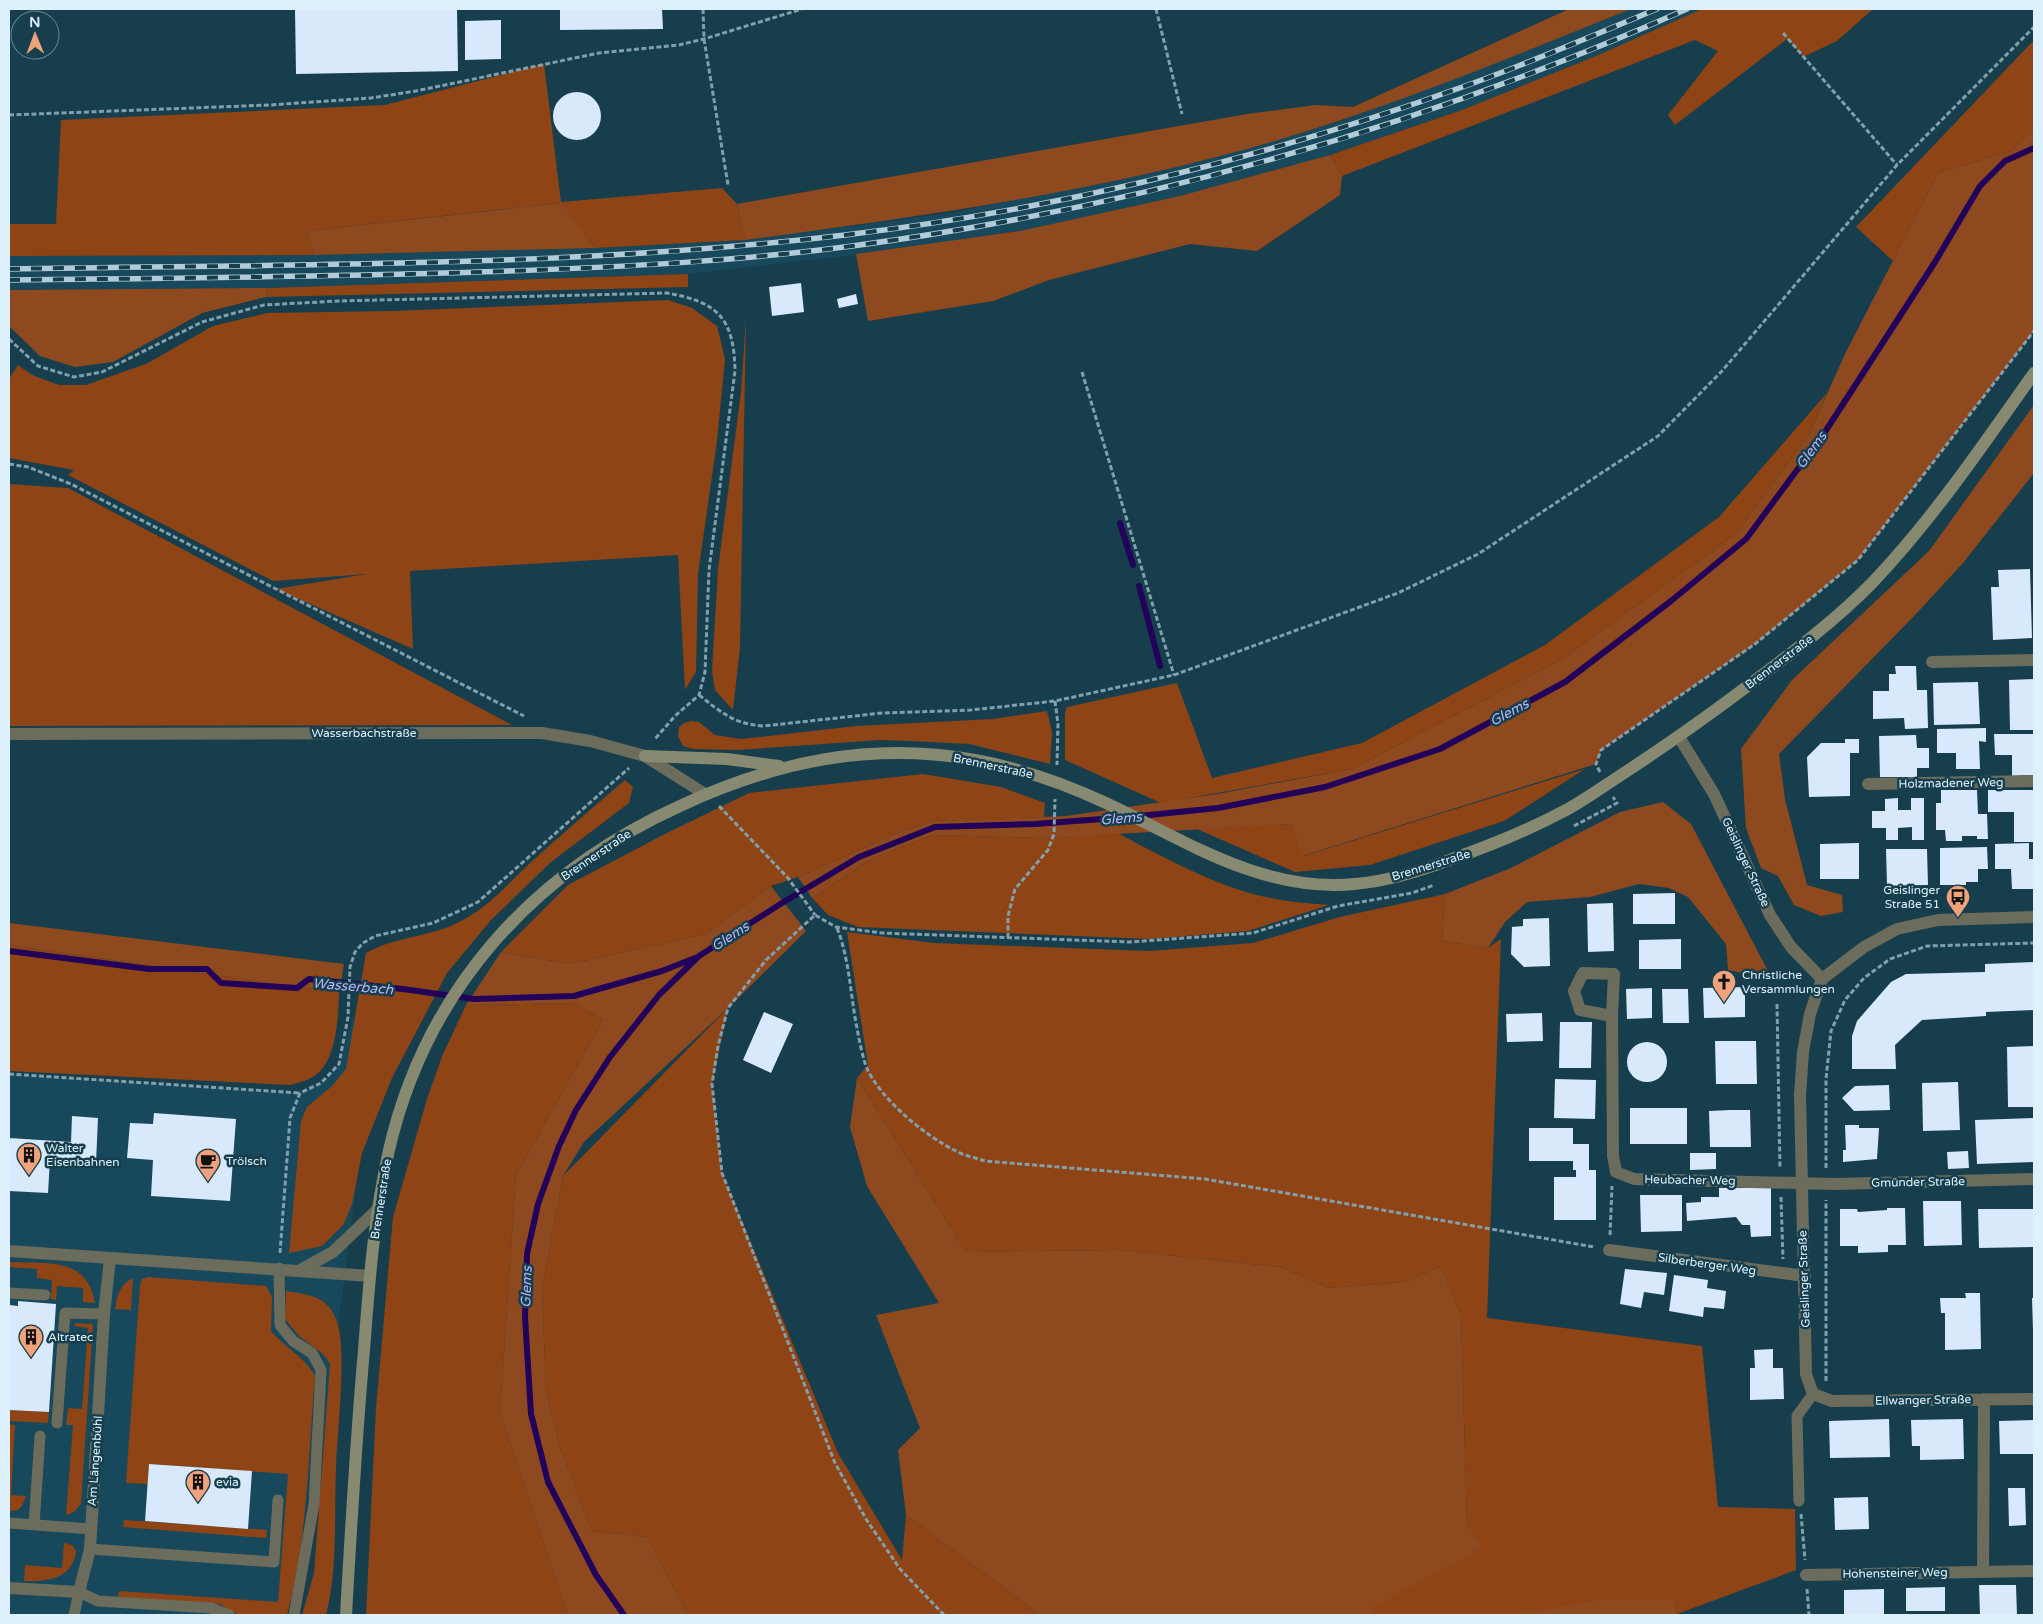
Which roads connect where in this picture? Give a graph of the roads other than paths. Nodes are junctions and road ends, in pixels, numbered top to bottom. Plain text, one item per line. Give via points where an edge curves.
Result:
1 (2034, 373) edge
2 (2034, 660) edge
3 (1932, 662) dead end
4 (9, 734) edge
5 (1679, 737) junction
6 (645, 756) junction
7 (784, 766) junction
8 (2034, 782) edge
9 (1868, 784) dead end
10 (705, 794) junction
11 (2034, 917) edge
12 (1822, 979) junction
13 (1612, 1016) dead end
14 (2034, 1179) edge
15 (1801, 1182) junction
16 (378, 1208) junction
17 (1610, 1250) road end
18 (9, 1251) edge
19 (110, 1259) junction
20 (279, 1268) junction
21 (300, 1270) junction
22 (370, 1276) junction
23 (1805, 1276) junction
24 (9, 1294) edge
25 (45, 1295) dead end
26 (104, 1314) junction
27 (1814, 1394) junction
28 (2034, 1399) edge
29 (1984, 1400) junction
30 (57, 1423) dead end
31 (40, 1436) dead end
32 (278, 1500) dead end
33 (1799, 1501) road end
34 (9, 1523) edge
35 (34, 1525) junction
36 (91, 1529) junction
37 (90, 1549) junction
38 (2034, 1571) edge
39 (1983, 1572) junction
40 (1806, 1575) road end
41 (9, 1588) edge
42 (79, 1592) junction
43 (74, 1615) edge
44 (229, 1615) edge
45 (294, 1615) edge
46 (346, 1615) edge

1 - 5 main road, Brennerstraße via 1913,537 1870,585 1830,623
2 - 3 street
4 - 6 street, Wasserbachstraße via 542,733 590,741
5 - 7 main road, Brennerstraße via 1571,807 1520,832 1425,870 1355,884 1313,885 1264,876 1218,858 1100,800 1037,776 978,761 937,755 873,754
5 - 12 street, Geislinger Straße via 1714,794 1770,915 1791,947
6 - 7 main road via 727,759
6 - 10 street, Wasserbachstraße
7 - 10 main road, Brennerstraße
8 - 9 street, Holzmadener Weg
10 - 16 main road, Brennerstraße via 603,847 522,910 498,936 441,1017 408,1088 389,1150
11 - 12 street via 1938,920 1897,929 1864,947
12 - 15 street, Geislinger Straße via 1810,1014 1803,1052
13 - 15 street, Heubacher Weg via 1613,1156 1616,1172 1634,1179
14 - 15 street, Gmünder Straße
15 - 23 street, Geislinger Straße
16 - 21 street via 333,1252
16 - 22 main road, Brennerstraße
17 - 23 street, Silberberger Weg
18 - 19 street
19 - 20 street
19 - 26 street, Am Längenbühl
20 - 21 street
20 - 45 lane via 280,1325 293,1340 312,1353 321,1370 314,1504
21 - 22 street
22 - 46 main road, Brennerstraße
23 - 27 street, Geislinger Straße via 1806,1374
24 - 25 lane
26 - 30 lane via 64,1312
26 - 36 street, Am Längenbühl
27 - 29 street, Ellwanger Straße via 1832,1401
27 - 33 lane via 1797,1416
28 - 29 street, Ellwanger Straße
29 - 39 street
31 - 35 lane
32 - 37 lane via 274,1562
34 - 35 lane
35 - 36 lane
36 - 37 street, Am Längenbühl
37 - 42 street, Am Längenbühl
38 - 39 street, Hohensteiner Weg
39 - 40 street, Hohensteiner Weg
41 - 42 street
42 - 43 lane
42 - 44 lane via 98,1601 212,1608

